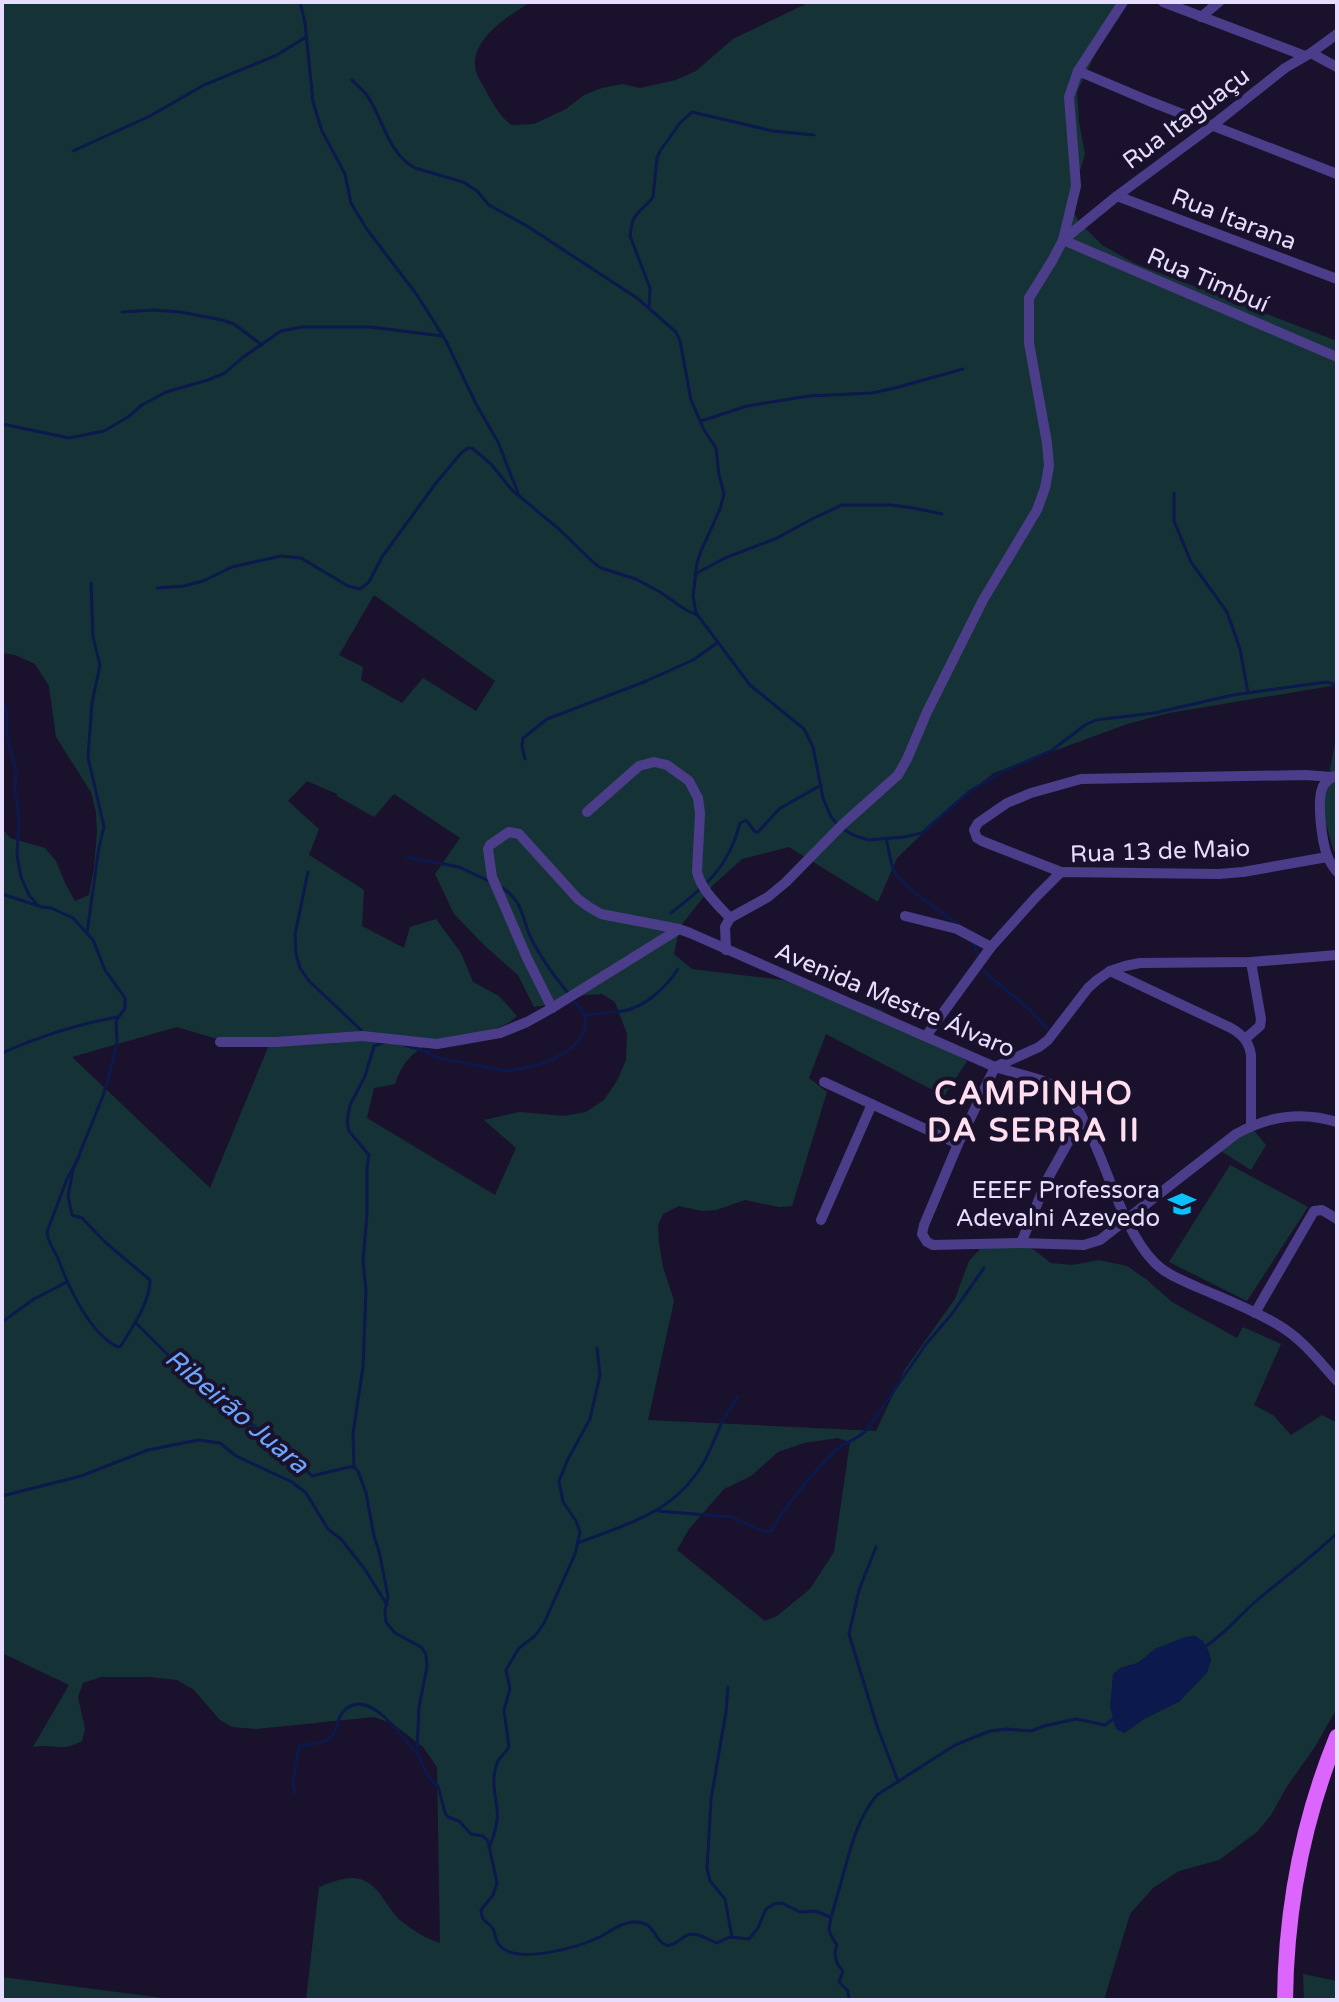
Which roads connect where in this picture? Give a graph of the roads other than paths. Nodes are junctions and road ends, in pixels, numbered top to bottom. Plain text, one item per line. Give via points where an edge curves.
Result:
1 (1123, 2) edge
2 (1163, 2) edge
3 (1219, 2) edge
4 (1201, 17) junction
5 (1337, 34) edge
6 (1308, 54) junction
7 (1337, 67) edge
8 (1078, 71) junction
9 (1213, 125) junction
10 (1337, 174) edge
11 (1117, 196) junction
12 (1063, 240) junction
13 (1337, 279) edge
14 (1337, 357) edge
15 (1334, 776) edge
16 (587, 812) dead end
17 (1327, 857) junction
18 (1061, 872) junction
19 (1337, 872) edge
20 (905, 916) dead end
21 (730, 918) junction
22 (679, 929) junction
23 (991, 947) junction
24 (726, 950) junction
25 (1337, 955) edge
26 (1251, 962) junction
27 (1110, 971) junction
28 (552, 1008) junction
29 (926, 1036) junction
30 (1245, 1039) junction
31 (220, 1042) dead end
32 (995, 1067) junction
33 (824, 1082) dead end
34 (872, 1104) junction
35 (1082, 1117) junction
36 (1337, 1122) edge
37 (1251, 1125) junction
38 (958, 1144) junction
39 (1131, 1216) junction
40 (1337, 1219) edge
41 (821, 1220) dead end
42 (1021, 1243) junction
43 (1255, 1313) junction
44 (1337, 1381) edge
45 (1337, 1737) edge
46 (1337, 1772) edge
47 (1314, 1804) junction
48 (1285, 2000) edge

1 - 8 street
2 - 4 street
3 - 4 street
4 - 6 street
5 - 6 street, Rua Itaguaçu
6 - 7 street
6 - 9 street, Rua Itaguaçu
8 - 9 street
8 - 12 street via 1069,97 1076,186
9 - 10 street
9 - 11 street, Rua Itaguaçu
11 - 12 street, Rua Itaguaçu
11 - 13 street, Rua Itarana
12 - 14 street, Rua Timbuí
12 - 21 street via 1029,298 1029,343 1049,466 1037,510 983,600 902,769 777,890
15 - 17 street via 1325,782 1320,799
15 - 18 street via 1081,779 1007,803 974,830 982,841
16 - 21 street via 639,766 667,765 689,781 700,813 697,872 709,896
17 - 18 street, Rua 13 de Maio via 1219,874
17 - 19 street
18 - 23 street, Rua 13 de Maio
20 - 23 street via 957,929
21 - 24 street via 724,931
22 - 24 street, Avenida Mestre Álvaro
22 - 28 street
22 - 28 street, Avenida Mestre Álvaro via 601,914 578,899 519,834 503,834 488,849 492,877
23 - 29 street, Rua 13 de Maio
24 - 29 street, Avenida Mestre Álvaro
25 - 26 street
26 - 27 street via 1140,963
26 - 30 street via 1261,1019
27 - 30 street
27 - 32 street via 1088,988 1048,1040
28 - 31 street via 515,1028 447,1044 362,1036
29 - 32 street, Avenida Mestre Álvaro
30 - 37 street via 1251,1055
32 - 35 street, Avenida Mestre Álvaro via 1064,1092
32 - 38 street
33 - 34 street
34 - 38 street
34 - 41 street
35 - 39 street, Avenida Mestre Álvaro
35 - 42 street via 1051,1170
36 - 37 street via 1302,1116
37 - 39 street
38 - 42 street via 924,1225 927,1242
39 - 42 street via 1100,1240 1084,1245
39 - 43 street, Avenida Mestre Álvaro via 1147,1254 1162,1269
40 - 43 street via 1314,1211
43 - 44 street, Avenida Mestre Álvaro via 1293,1335
45 - 47 main road
46 - 47 main road
47 - 48 main road via 1294,1896

